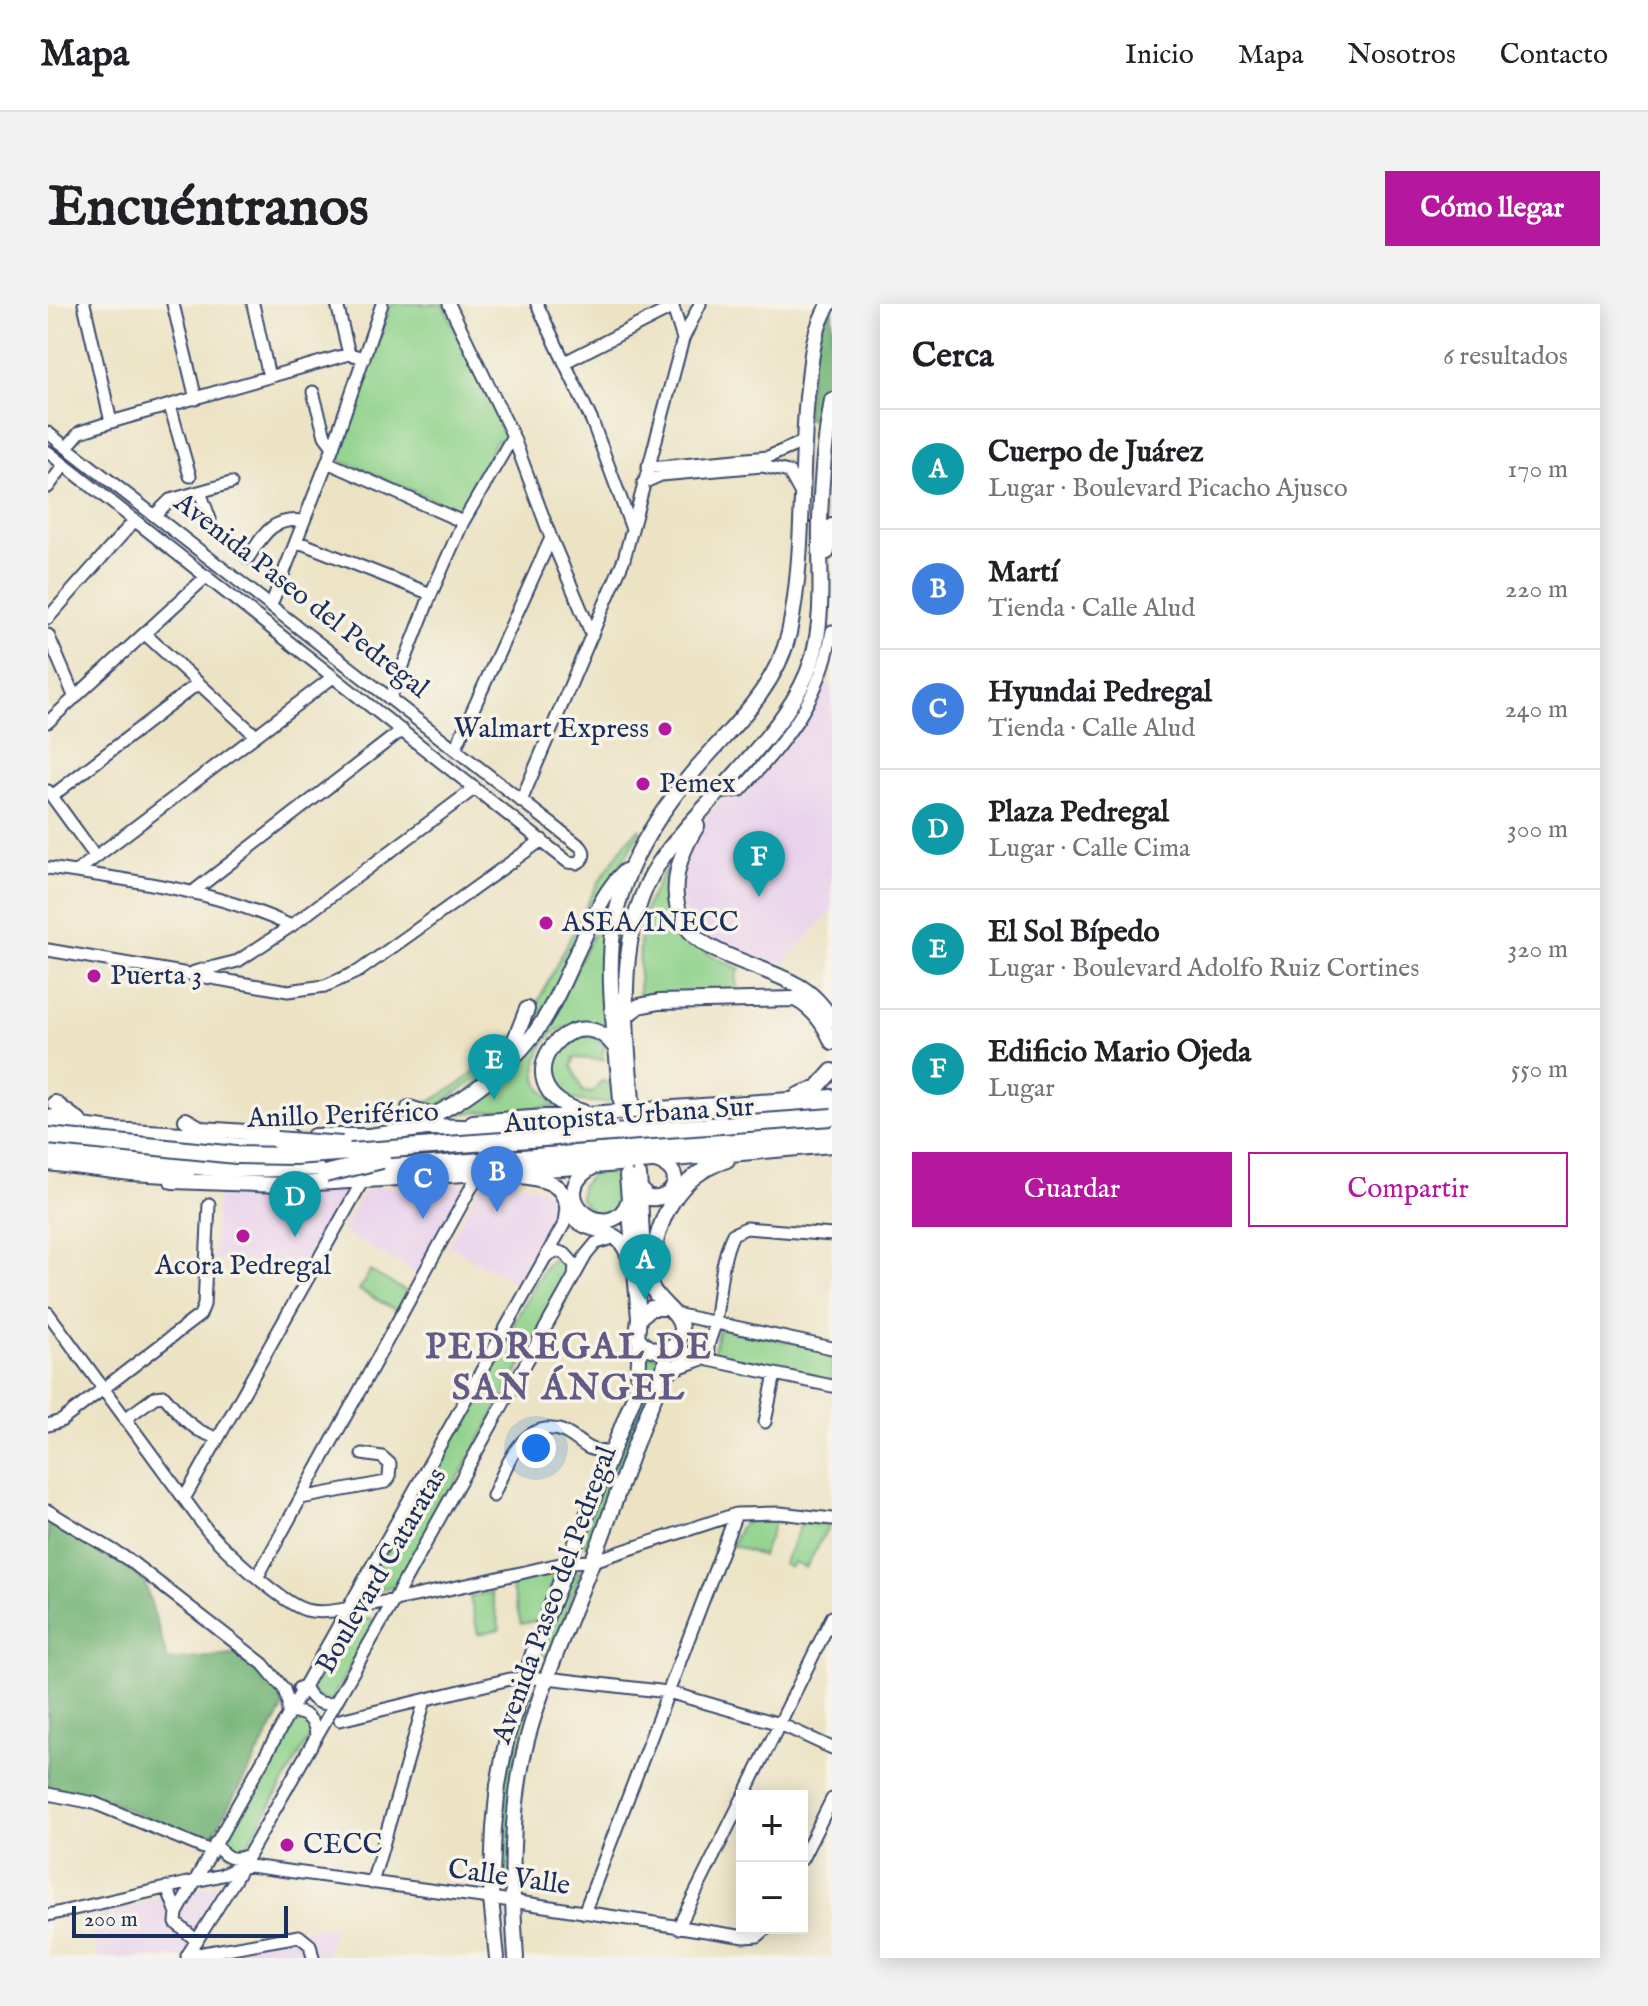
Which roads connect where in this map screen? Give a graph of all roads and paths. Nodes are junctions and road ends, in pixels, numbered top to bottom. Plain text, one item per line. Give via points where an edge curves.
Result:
1 (84, 304) edge
2 (173, 304) edge
3 (253, 304) edge
4 (337, 304) edge
5 (382, 304) edge
6 (449, 304) edge
7 (537, 304) edge
8 (700, 304) edge
9 (829, 304) edge
10 (672, 306) edge
11 (683, 339) junction
12 (349, 354) junction
13 (364, 358) junction
14 (565, 362) junction
15 (269, 377) junction
16 (313, 392) dead end
17 (196, 399) junction
18 (832, 400) edge
19 (170, 406) junction
20 (830, 421) edge
21 (111, 422) junction
22 (805, 422) junction
23 (48, 433) edge
24 (513, 436) junction
25 (803, 442) junction
26 (67, 447) junction
27 (333, 447) junction
28 (830, 450) edge
29 (48, 452) edge
30 (327, 462) junction
31 (64, 465) junction
32 (648, 466) junction
33 (190, 476) dead end
34 (231, 483) dead end
35 (116, 485) junction
36 (617, 486) junction
37 (48, 487) edge
38 (642, 488) junction
39 (200, 492) junction
40 (800, 492) junction
41 (131, 497) junction
42 (106, 498) junction
43 (120, 509) junction
44 (155, 515) junction
45 (210, 519) dead end
46 (135, 520) junction
47 (304, 521) junction
48 (463, 522) junction
49 (832, 526) edge
50 (632, 530) junction
51 (551, 538) junction
52 (296, 541) junction
53 (248, 558) dead end
54 (207, 576) junction
55 (821, 584) junction
56 (431, 594) junction
57 (271, 605) junction
58 (48, 618) edge
59 (291, 623) junction
60 (832, 631) edge
61 (145, 634) junction
62 (48, 635) edge
63 (592, 635) junction
64 (282, 636) junction
65 (308, 637) junction
66 (298, 649) junction
67 (52, 658) edge
68 (333, 677) junction
69 (197, 684) junction
70 (75, 698) junction
71 (390, 699) junction
72 (48, 722) edge
73 (425, 726) junction
74 (402, 730) junction
75 (255, 735) junction
76 (437, 735) junction
77 (415, 741) junction
78 (426, 749) junction
79 (455, 749) junction
80 (475, 788) junction
81 (50, 793) edge
82 (717, 796) junction
83 (521, 801) junction
84 (654, 826) junction
85 (542, 840) junction
86 (675, 842) junction
87 (96, 857) junction
88 (637, 860) junction
89 (48, 868) edge
90 (76, 872) junction
91 (194, 891) junction
92 (291, 926) junction
93 (48, 950) edge
94 (238, 961) junction
95 (188, 974) junction
96 (228, 981) junction
97 (527, 1009) dead end
98 (627, 1015) junction
99 (832, 1019) edge
100 (832, 1042) edge
101 (618, 1052) junction
102 (505, 1064) junction
103 (832, 1071) edge
104 (786, 1099) junction
105 (55, 1103) dead end
106 (830, 1107) edge
107 (409, 1108) dead end
108 (591, 1113) junction
109 (186, 1120) dead end
110 (79, 1121) junction
111 (431, 1121) junction
112 (48, 1122) edge
113 (266, 1122) dead end
114 (202, 1129) junction
115 (560, 1131) junction
116 (298, 1135) junction
117 (829, 1135) edge
118 (48, 1136) edge
119 (48, 1146) edge
120 (749, 1153) junction
121 (387, 1155) junction
122 (646, 1161) junction
123 (48, 1162) edge
124 (595, 1166) junction
125 (48, 1169) edge
126 (497, 1172) junction
127 (479, 1173) junction
128 (635, 1179) junction
129 (363, 1180) junction
130 (630, 1200) junction
131 (209, 1204) dead end
132 (566, 1206) junction
133 (832, 1235) edge
134 (616, 1237) junction
135 (544, 1261) junction
136 (636, 1275) junction
137 (574, 1277) junction
138 (650, 1282) junction
139 (671, 1311) junction
140 (48, 1313) edge
141 (639, 1318) junction
142 (715, 1323) junction
143 (640, 1341) junction
144 (832, 1348) edge
145 (669, 1349) junction
146 (705, 1359) junction
147 (775, 1374) junction
148 (661, 1381) junction
149 (832, 1386) edge
150 (103, 1389) junction
151 (125, 1419) junction
152 (765, 1422) dead end
153 (48, 1425) edge
154 (218, 1439) junction
155 (611, 1453) junction
156 (362, 1454) dead end
157 (493, 1496) dead end
158 (301, 1498) junction
159 (184, 1499) junction
160 (48, 1511) edge
161 (736, 1514) junction
162 (832, 1519) edge
163 (593, 1561) junction
164 (569, 1562) junction
165 (258, 1576) junction
166 (394, 1600) junction
167 (347, 1608) junction
168 (318, 1612) junction
169 (832, 1617) edge
170 (339, 1622) junction
171 (525, 1677) junction
172 (547, 1678) junction
173 (282, 1685) junction
174 (304, 1686) junction
175 (668, 1692) junction
176 (425, 1700) junction
177 (334, 1703) junction
178 (288, 1714) junction
179 (340, 1720) dead end
180 (780, 1724) junction
181 (316, 1735) junction
182 (832, 1748) edge
183 (747, 1790) edge
184 (48, 1794) edge
185 (832, 1799) edge
186 (736, 1812) edge
187 (213, 1847) junction
188 (808, 1847) edge
189 (244, 1861) junction
190 (195, 1880) junction
191 (372, 1883) junction
192 (167, 1887) junction
193 (491, 1899) junction
194 (512, 1901) junction
195 (584, 1913) junction
196 (48, 1915) edge
197 (176, 1918) junction
198 (678, 1928) junction
199 (760, 1934) edge
200 (197, 1941) junction
201 (187, 1956) edge
202 (313, 1958) edge
203 (497, 1958) edge
204 (516, 1958) edge

1 - 21 street
2 - 17 street
3 - 15 street
4 - 12 street
5 - 13 street
6 - 24 street
7 - 14 street
8 - 11 street
9 - 22 main road via 813,339
10 - 11 street
10 - 14 street
11 - 32 street
12 - 13 street
12 - 15 street
13 - 27 street
14 - 36 street
15 - 17 street
16 - 27 street
17 - 19 street
18 - 20 main road
19 - 21 street
19 - 33 street
20 - 22 main road
20 - 28 main road
21 - 26 street via 80,432
22 - 25 main road
23 - 26 street, Avenida Paseo del Pedregal
24 - 48 street
24 - 51 street
25 - 28 main road
25 - 32 street via 760,459
25 - 40 main road
26 - 35 street, Avenida Paseo del Pedregal
27 - 30 street
28 - 55 main road via 820,521
29 - 31 street, Avenida Paseo del Pedregal
30 - 47 street
30 - 48 street
31 - 37 street
31 - 42 street, Avenida Paseo del Pedregal
32 - 38 street
34 - 39 street
35 - 41 street, Avenida Paseo del Pedregal
35 - 42 street via 115,497
36 - 38 street via 628,494
36 - 50 street
38 - 40 street via 661,475 769,466 789,472
38 - 50 street
39 - 44 street via 170,500
39 - 45 street
40 - 84 main road via 798,574 781,656 759,696
41 - 43 street via 122,500
41 - 44 street, Avenida Paseo del Pedregal
42 - 43 street, Avenida Paseo del Pedregal
43 - 46 street, Avenida Paseo del Pedregal
44 - 57 street, Avenida Paseo del Pedregal
46 - 54 street, Avenida Paseo del Pedregal
46 - 58 street
47 - 52 street
47 - 53 street via 275,523
48 - 56 street
49 - 55 main road
50 - 63 street
51 - 63 street
51 - 79 street
52 - 56 street
52 - 57 street
54 - 61 street
54 - 64 street, Avenida Paseo del Pedregal
55 - 82 main road via 816,644 797,695
56 - 71 street
57 - 59 street, Avenida Paseo del Pedregal
59 - 64 street via 292,635
59 - 65 street, Avenida Paseo del Pedregal
60 - 82 street via 823,671 802,717 741,790
61 - 69 street
61 - 70 street
62 - 67 street
63 - 83 street
64 - 66 street, Avenida Paseo del Pedregal
65 - 66 street via 300,638
65 - 71 street, Avenida Paseo del Pedregal
66 - 68 street, Avenida Paseo del Pedregal
67 - 70 street
68 - 74 street, Avenida Paseo del Pedregal
68 - 75 street
69 - 75 street
69 - 81 street
70 - 72 street
71 - 73 street, Avenida Paseo del Pedregal
73 - 76 street, Avenida Paseo del Pedregal
73 - 77 street
74 - 77 street, Avenida Paseo del Pedregal
74 - 91 street
75 - 87 street
76 - 78 street via 428,739
76 - 79 street, Avenida Paseo del Pedregal
77 - 78 street, Avenida Paseo del Pedregal
78 - 80 street, Avenida Paseo del Pedregal
79 - 83 street, Avenida Paseo del Pedregal
80 - 85 street, Avenida Paseo del Pedregal
80 - 92 street
81 - 87 street
82 - 86 main road
82 - 99 main road via 691,836 675,880 675,898 686,927 712,948 796,984
83 - 85 street, Avenida Paseo del Pedregal via 581,847 583,857 571,864
84 - 86 main road via 661,840
84 - 88 main road
85 - 96 street via 359,971 288,991
86 - 98 main road via 643,891 630,931
87 - 90 street
88 - 101 main road via 614,925 611,977
88 - 102 main road via 597,912 545,1018
89 - 90 street
90 - 91 street
91 - 92 street
92 - 94 street
93 - 95 street
94 - 95 street
94 - 96 street
95 - 96 street
97 - 102 main road
98 - 100 main road via 659,1002 795,999 812,1010
98 - 101 main road via 626,1100
101 - 108 main road via 603,1035 580,1030 560,1038 546,1055 543,1075 550,1093 568,1107
102 - 111 main road
103 - 104 main road via 818,1087
104 - 106 main road
104 - 108 main road
105 - 110 main road
106 - 115 highway, Anillo Periférico
106 - 121 highway, Autopista Urbana Sur, bridge
107 - 111 main road
108 - 111 main road
109 - 114 main road
110 - 112 main road
110 - 114 main road
111 - 115 highway
111 - 116 main road via 369,1136
112 - 115 highway, Anillo Periférico via 196,1145 272,1148
112 - 121 highway, bridge via 277,1140
113 - 116 main road
114 - 116 main road
117 - 119 highway, Anillo Periférico via 420,1166 224,1169
117 - 120 main road
117 - 121 highway, Autopista Urbana Sur
118 - 121 highway, Autopista Urbana Sur, bridge via 236,1155
119 - 121 highway, Autopista Urbana Sur, bridge via 219,1163 309,1163
120 - 122 main road
120 - 138 main road via 704,1169 674,1198 658,1226
121 - 123 highway, bridge via 325,1174 281,1176 131,1172
122 - 124 main road
122 - 128 main road via 674,1172 669,1193 661,1199 646,1197
124 - 126 main road
124 - 130 main road via 576,1186 580,1211 592,1219 611,1218
125 - 129 main road via 213,1183
126 - 127 main road
126 - 132 main road via 546,1181 561,1192
127 - 129 main road
127 - 158 street
128 - 130 main road
128 - 138 main road
129 - 154 street
130 - 136 main road
131 - 150 street via 202,1311
132 - 134 main road via 580,1223
132 - 135 street, Boulevard Cataratas via 564,1224
133 - 142 street via 746,1228 736,1232
134 - 136 main road
134 - 137 street, Boulevard Cataratas via 596,1243
135 - 137 street via 556,1251 565,1254 575,1265
135 - 167 street, Boulevard Cataratas
136 - 141 main road
137 - 166 street, Boulevard Cataratas
138 - 139 main road
139 - 141 main road via 651,1308
139 - 142 street
139 - 145 main road via 681,1332
140 - 150 street
141 - 143 main road
142 - 144 street
142 - 146 street
143 - 145 main road via 654,1351
143 - 155 main road, Avenida Paseo del Pedregal via 636,1387
145 - 146 street
145 - 148 main road, Avenida Paseo del Pedregal
146 - 147 street
146 - 148 main road via 673,1368
147 - 149 street
147 - 152 street
148 - 163 main road, Avenida Paseo del Pedregal
150 - 151 street
150 - 153 street
151 - 154 street via 159,1395 198,1430
151 - 159 street
154 - 159 street
155 - 157 street via 591,1449 560,1430 537,1430 524,1438
155 - 164 main road, Avenida Paseo del Pedregal
156 - 158 street via 390,1464 386,1482
158 - 165 street
159 - 165 street via 215,1539
160 - 173 street via 138,1566 263,1664
161 - 162 street
161 - 163 street
161 - 175 street
163 - 164 street
163 - 172 main road, Avenida Paseo del Pedregal
164 - 166 street
164 - 171 main road, Avenida Paseo del Pedregal
165 - 168 street via 289,1602
166 - 167 street
166 - 177 street, Boulevard Cataratas
167 - 168 street
167 - 170 street, Boulevard Cataratas
168 - 170 street
169 - 180 street
170 - 174 street, Boulevard Cataratas
171 - 172 street
171 - 176 street
171 - 193 main road, Avenida Paseo del Pedregal via 498,1785
172 - 175 street
172 - 194 main road, Avenida Paseo del Pedregal via 519,1787
173 - 174 street via 291,1690
173 - 178 street
174 - 177 street via 315,1701
174 - 178 street, Boulevard Cataratas
175 - 180 street
175 - 195 street
176 - 179 street
176 - 191 street
177 - 181 street, Boulevard Cataratas
178 - 181 street via 305,1715
178 - 187 street, Boulevard Cataratas
180 - 182 street
180 - 183 street
181 - 189 street, Boulevard Cataratas
184 - 187 street via 94,1803
185 - 188 street
186 - 198 street
187 - 189 street
187 - 190 street, Boulevard Cataratas
189 - 190 street via 234,1871
189 - 191 street, Calle Valle
189 - 200 street, Boulevard Cataratas
190 - 192 street
190 - 197 street, Boulevard Cataratas
191 - 193 street, Calle Valle
192 - 196 street
192 - 197 street
193 - 194 street, Calle Valle
193 - 203 main road, Avenida Paseo del Pedregal
194 - 195 street, Calle Valle
194 - 204 main road, Avenida Paseo del Pedregal
195 - 198 street, Calle Valle
197 - 200 street
198 - 199 street, Calle Valle via 749,1938
200 - 201 street, Boulevard Cataratas
201 - 202 street via 299,1936 310,1945

